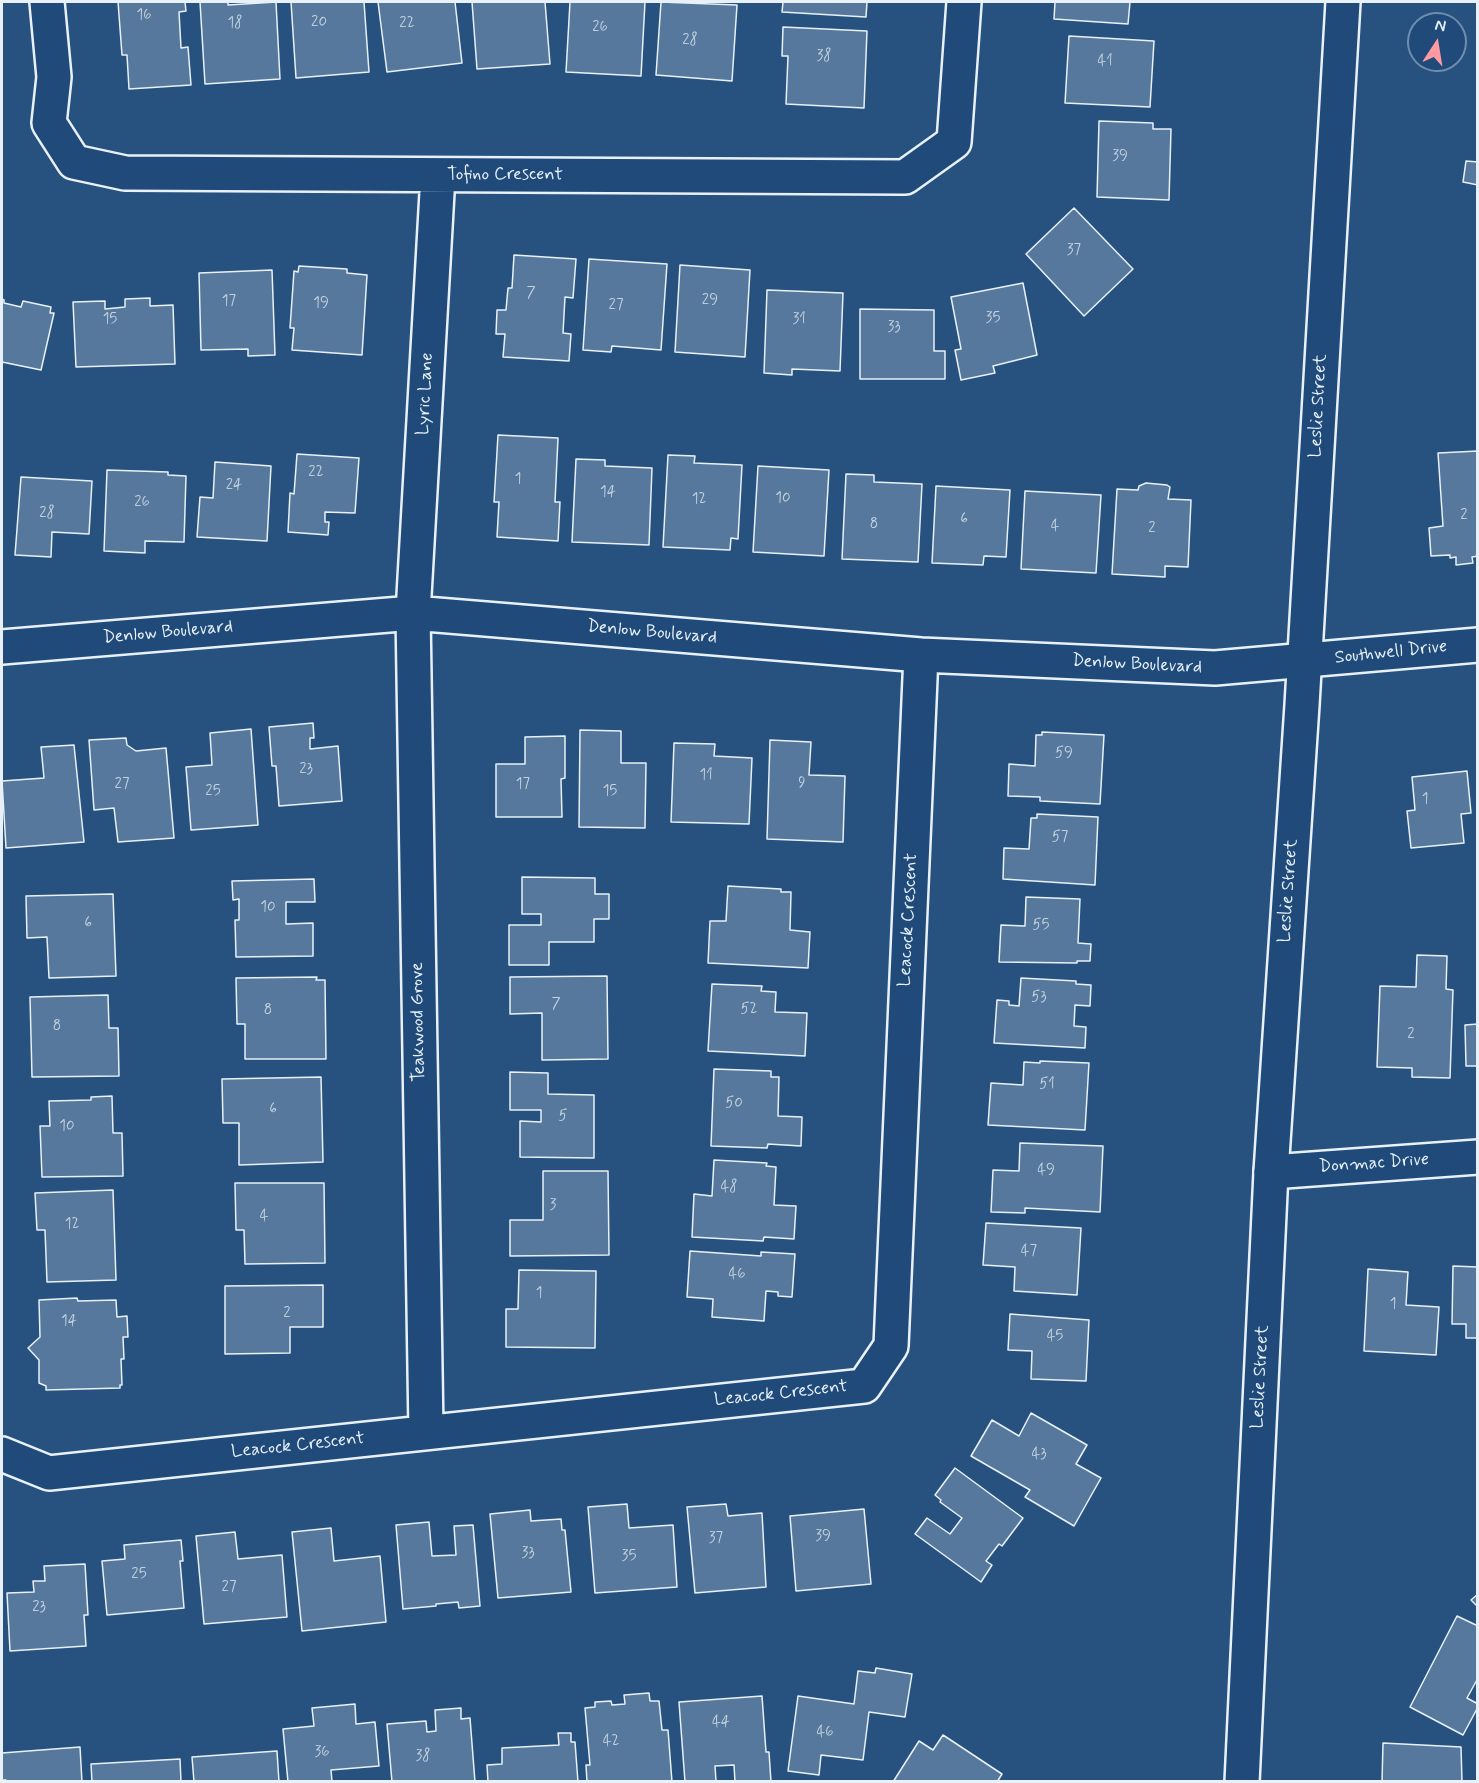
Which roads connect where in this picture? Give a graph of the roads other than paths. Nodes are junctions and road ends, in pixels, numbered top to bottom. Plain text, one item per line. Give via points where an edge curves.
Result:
1 (47, 2) edge
2 (964, 2) edge
3 (1343, 2) edge
4 (438, 175) junction
5 (413, 613) junction
6 (1478, 645) edge
7 (2, 647) edge
8 (921, 655) junction
9 (1304, 661) junction
10 (1478, 1157) edge
11 (1271, 1172) junction
12 (426, 1432) junction
13 (2, 1454) edge
14 (1242, 1782) edge

1 - 4 street, Tofino Crescent via 54,77 49,123 74,162 125,173
2 - 4 street, Tofino Crescent via 954,142 905,177
3 - 9 street, Leslie Street
4 - 5 street, Lyric Lane
5 - 7 street, Denlow Boulevard
5 - 8 street, Denlow Boulevard
5 - 12 street, Teakwood Grove
6 - 9 street, Southwell Drive
8 - 9 street, Denlow Boulevard via 1215,668
8 - 12 street, Leacock Crescent via 891,1346 864,1386
9 - 11 street, Leslie Street
10 - 11 street, Donmac Drive
11 - 14 street, Leslie Street
12 - 13 street, Leacock Crescent via 49,1473

